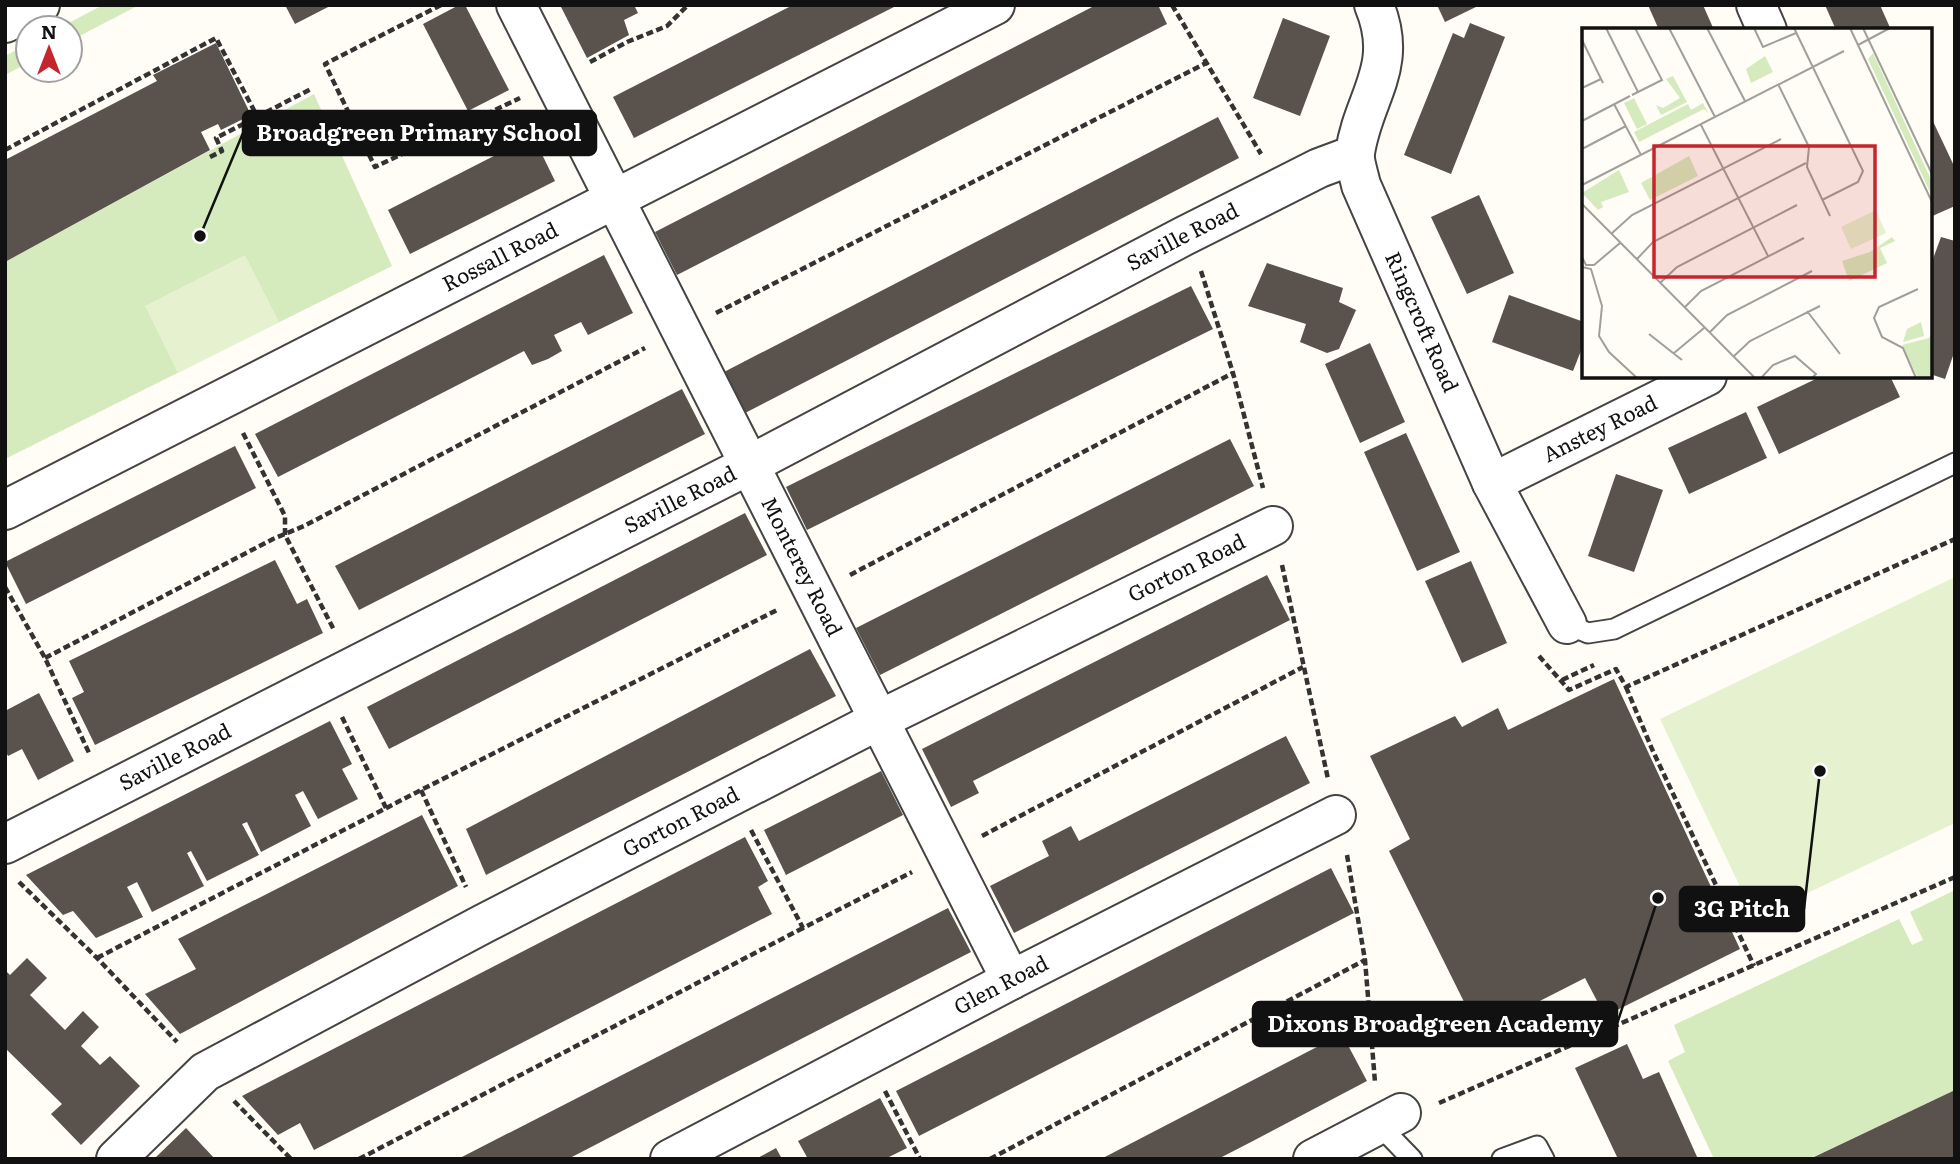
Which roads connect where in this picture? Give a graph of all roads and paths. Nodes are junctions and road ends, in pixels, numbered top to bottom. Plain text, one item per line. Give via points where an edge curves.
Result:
1 (40, 5) edge
2 (441, 5) edge
3 (516, 5) edge
4 (995, 5) edge
5 (1172, 5) edge
6 (1374, 5) edge
7 (1756, 5) edge
8 (686, 6) edge
9 (5, 23) edge
10 (1766, 28) edge
11 (1208, 62) junction
12 (555, 80) junction
13 (311, 89) dead end
14 (257, 116) junction
15 (5, 149) edge
16 (1354, 155) junction
17 (210, 157) dead end
18 (1280, 189) junction
19 (615, 198) junction
20 (1184, 236) junction
21 (682, 330) junction
22 (1233, 373) junction
23 (1703, 378) edge
24 (224, 398) junction
25 (1955, 463) edge
26 (751, 464) junction
27 (1492, 483) junction
28 (5, 510) edge
29 (1273, 526) junction
30 (285, 535) junction
31 (1955, 539) edge
32 (5, 587) edge
33 (816, 593) junction
34 (1567, 624) joint
35 (1531, 648) dead end
36 (45, 657) junction
37 (1303, 667) junction
38 (339, 673) junction
39 (1626, 687) junction
40 (879, 720) junction
41 (421, 790) junction
42 (109, 792) junction
43 (732, 796) junction
44 (386, 808) junction
45 (1336, 815) junction
46 (947, 854) junction
47 (10, 861) edge
48 (1955, 877) edge
49 (483, 924) junction
50 (803, 928) junction
51 (97, 958) junction
52 (1365, 960) junction
53 (1754, 966) junction
54 (1011, 980) junction
55 (867, 1056) junction
56 (205, 1072) junction
57 (1390, 1119) junction
58 (116, 1159) edge
59 (291, 1159) edge
60 (359, 1159) edge
61 (670, 1159) edge
62 (920, 1159) edge
63 (990, 1159) edge
64 (1313, 1159) edge
65 (1412, 1159) edge
66 (1502, 1159) edge
67 (1544, 1159) edge

1 - 9 street
2 - 12 path via 325,64 376,167
3 - 12 street, Monterey Road
4 - 19 street, Rossall Road
5 - 11 path
6 - 16 street via 1383,36 1382,68
7 - 10 street
8 - 12 path via 667,26
11 - 18 path
11 - 21 path
12 - 19 street, Monterey Road
13 - 14 path
14 - 15 path via 216,37
14 - 17 path via 216,138 222,151
16 - 18 street, Saville Road
16 - 27 street, Ringcroft Road via 1361,185
18 - 20 street, Saville Road
19 - 21 street, Monterey Road
19 - 24 street, Rossall Road
20 - 22 path via 1205,280
20 - 26 street, Saville Road
21 - 26 street, Monterey Road
21 - 30 path
22 - 29 path
22 - 33 path
23 - 27 street, Anstey Road
24 - 28 street, Rossall Road
24 - 30 path via 285,516
25 - 34 lane via 1614,628 1588,633
26 - 33 street, Monterey Road
26 - 38 street, Saville Road
27 - 34 street, Ringcroft Road
29 - 37 path
29 - 40 street, Gorton Road
30 - 36 path
30 - 38 path
31 - 39 path
32 - 36 path
33 - 40 street, Monterey Road
33 - 41 path
35 - 39 path via 1569,690 1616,669
36 - 42 path
37 - 45 path
37 - 46 path
38 - 42 street, Saville Road
38 - 44 path
39 - 53 path
40 - 43 street, Gorton Road
40 - 46 street, Monterey Road
41 - 44 path
41 - 49 path
42 - 47 street, Saville Road
43 - 49 street, Gorton Road
43 - 50 path
44 - 51 path
45 - 52 path via 1350,864
45 - 54 street, Glen Road
46 - 50 path
46 - 54 street, Monterey Road
47 - 51 path
48 - 53 path
49 - 56 street, Gorton Road
50 - 60 path
51 - 56 path
52 - 57 path
52 - 63 path
53 - 57 path via 1432,1106
54 - 55 street, Glen Road
55 - 61 street, Glen Road
55 - 62 path
56 - 58 street, Gorton Road
56 - 59 path
57 - 64 street
57 - 65 lane
66 - 67 lane via 1537,1146

